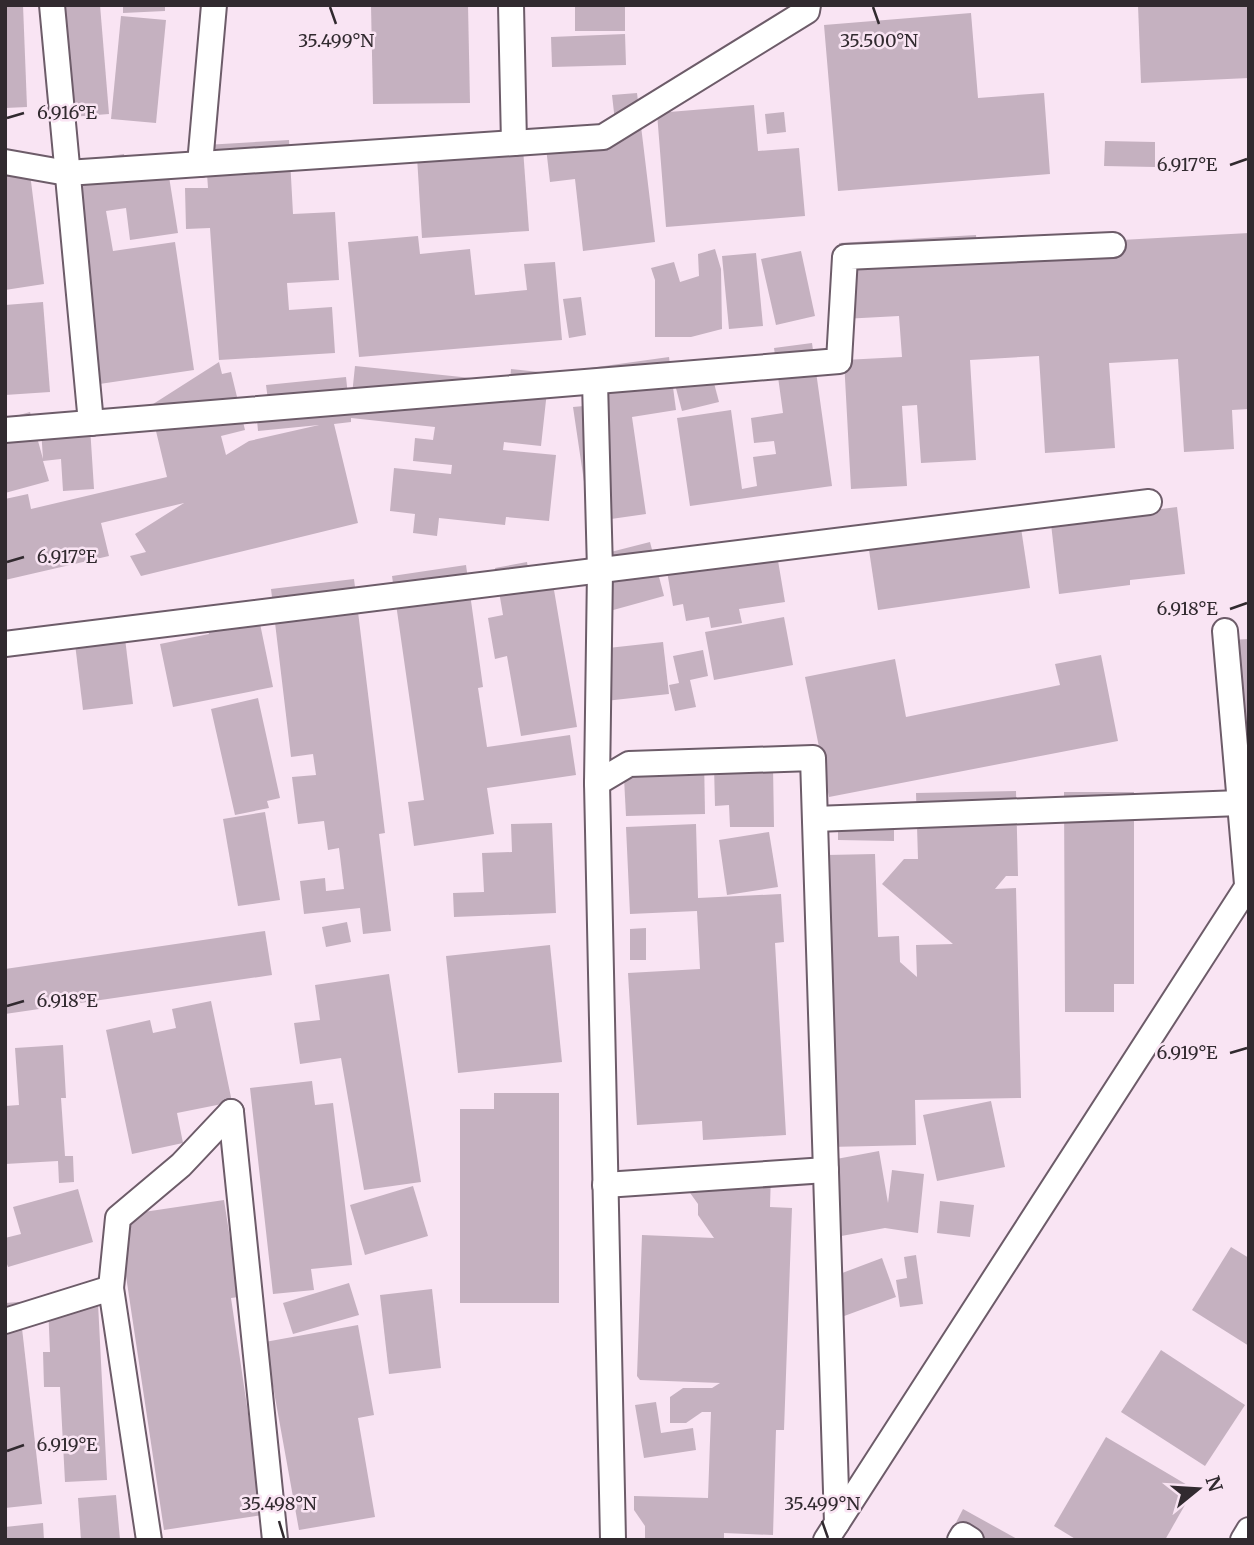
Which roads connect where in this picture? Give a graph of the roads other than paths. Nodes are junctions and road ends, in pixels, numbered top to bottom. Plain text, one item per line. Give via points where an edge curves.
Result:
1 (52, 5) edge
2 (214, 5) edge
3 (511, 5) edge
4 (808, 5) edge
5 (514, 143) junction
6 (5, 162) edge
7 (200, 164) junction
8 (67, 173) junction
9 (1113, 245) dead end
10 (595, 382) junction
11 (91, 423) junction
12 (5, 430) edge
13 (1149, 502) dead end
14 (600, 570) junction
15 (1225, 631) dead end
16 (5, 644) edge
17 (597, 783) junction
18 (1240, 803) junction
19 (815, 819) junction
20 (1248, 884) edge
21 (826, 1170) junction
22 (605, 1185) junction
23 (111, 1288) junction
24 (5, 1321) edge
25 (831, 1531) edge
26 (1249, 1531) edge
27 (149, 1540) edge
28 (275, 1540) edge
29 (613, 1540) edge
30 (960, 1540) edge
31 (971, 1540) edge
32 (1243, 1540) edge

1 - 8 street
2 - 7 street
3 - 5 street
4 - 5 street via 807,11 603,137
5 - 7 street
6 - 8 street
7 - 8 street
8 - 11 street
9 - 10 street via 845,257 839,361
10 - 11 street
10 - 14 street
11 - 12 street
13 - 14 street
14 - 16 street
14 - 17 street
15 - 18 street
17 - 19 street via 629,764 813,758
17 - 22 street
18 - 19 street
18 - 20 street
19 - 21 street
20 - 25 street
21 - 22 street
21 - 25 street
22 - 29 street
23 - 24 street
23 - 27 street
23 - 28 street via 118,1217 181,1165 231,1112
26 - 32 street
30 - 31 street via 964,1535

